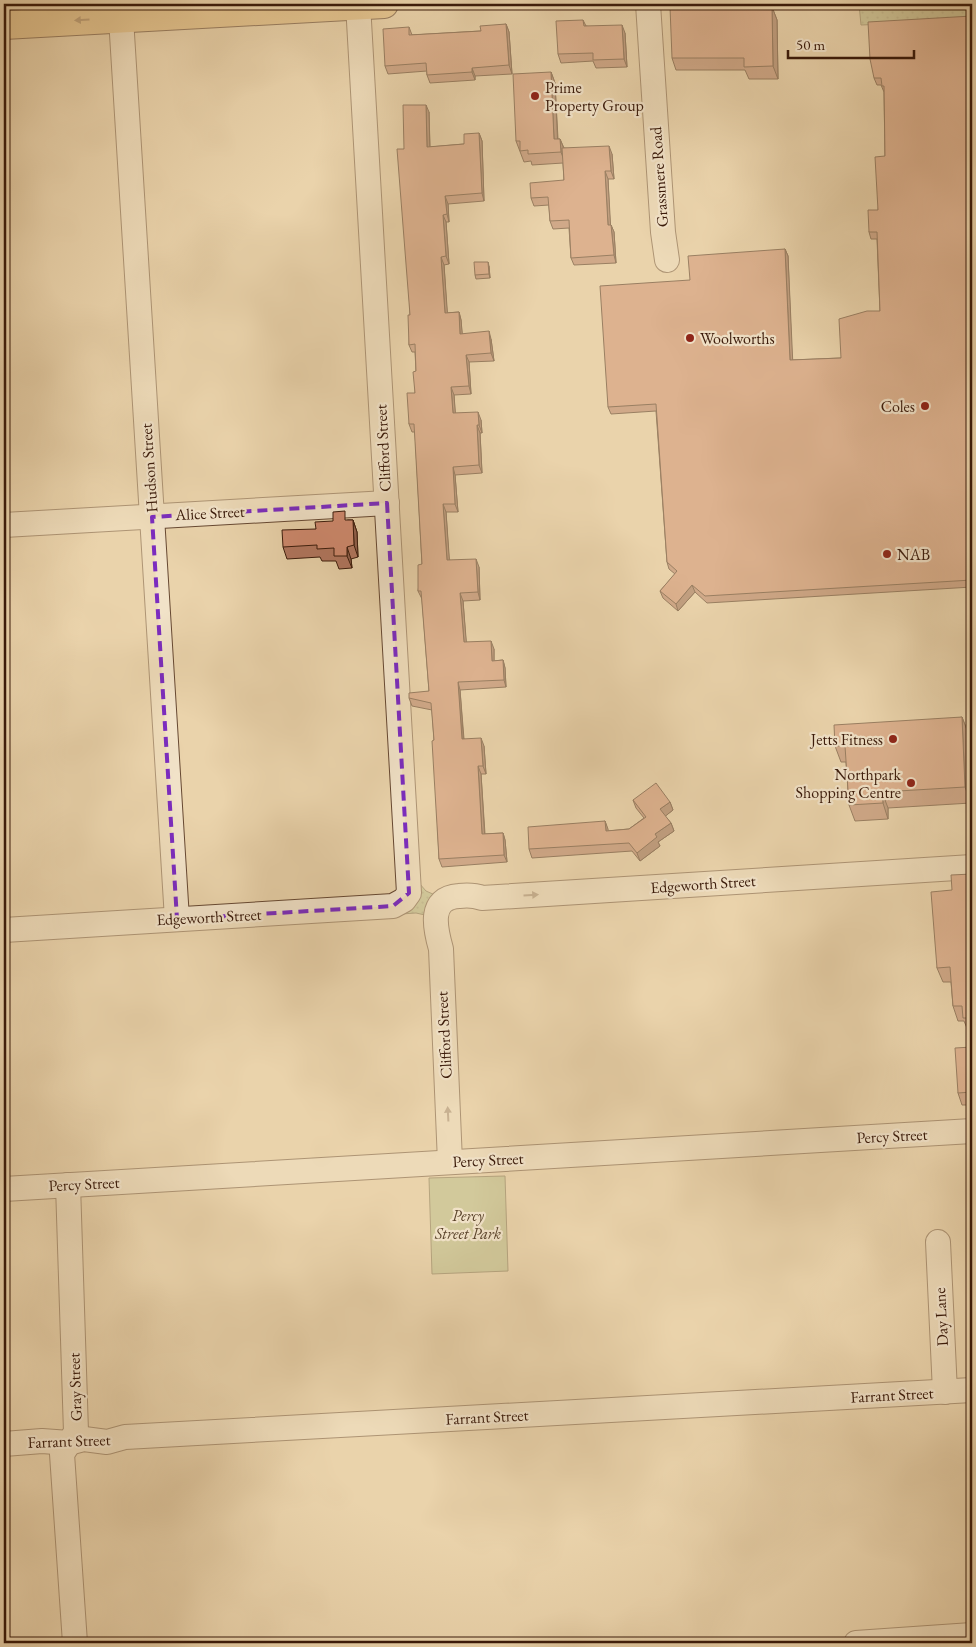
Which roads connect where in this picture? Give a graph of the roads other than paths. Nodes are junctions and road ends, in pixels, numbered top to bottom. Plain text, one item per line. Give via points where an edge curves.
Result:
1 (366, 4) edge
2 (648, 4) edge
3 (121, 18) junction
4 (4, 25) edge
5 (667, 260) dead end
6 (386, 503) junction
7 (152, 517) junction
8 (4, 525) edge
9 (972, 867) edge
10 (409, 893) joint
11 (438, 908) joint
12 (177, 919) junction
13 (4, 930) edge
14 (972, 1131) edge
15 (450, 1162) junction
16 (68, 1185) junction
17 (4, 1189) edge
18 (938, 1242) dead end
19 (972, 1390) edge
20 (945, 1392) junction
21 (69, 1443) junction
22 (4, 1444) edge
23 (972, 1636) edge
24 (76, 1643) edge
25 (856, 1643) edge

1 - 3 main road
1 - 6 street, Clifford Street
2 - 5 street, Grassmere Road
3 -> 4 main road
3 - 7 street, Hudson Street
6 - 7 street, Alice Street
6 - 10 street, Clifford Street
7 - 8 street, Alice Street
7 - 12 street, Hudson Street
11 -> 9 street, Edgeworth Street via 451,896 482,898
10 - 12 street, Edgeworth Street via 393,906
15 -> 11 street, Clifford Street via 441,949 435,921
12 - 13 street, Edgeworth Street
14 - 15 street, Percy Street
15 - 16 street, Percy Street
16 - 17 street, Percy Street
16 - 21 street, Gray Street via 76,1432
18 - 20 street, Day Lane
19 - 20 street, Farrant Street
20 - 21 street, Farrant Street via 125,1437 107,1442 84,1439
21 - 22 street, Farrant Street
21 - 24 street, Gray Street via 62,1454
23 - 25 street

